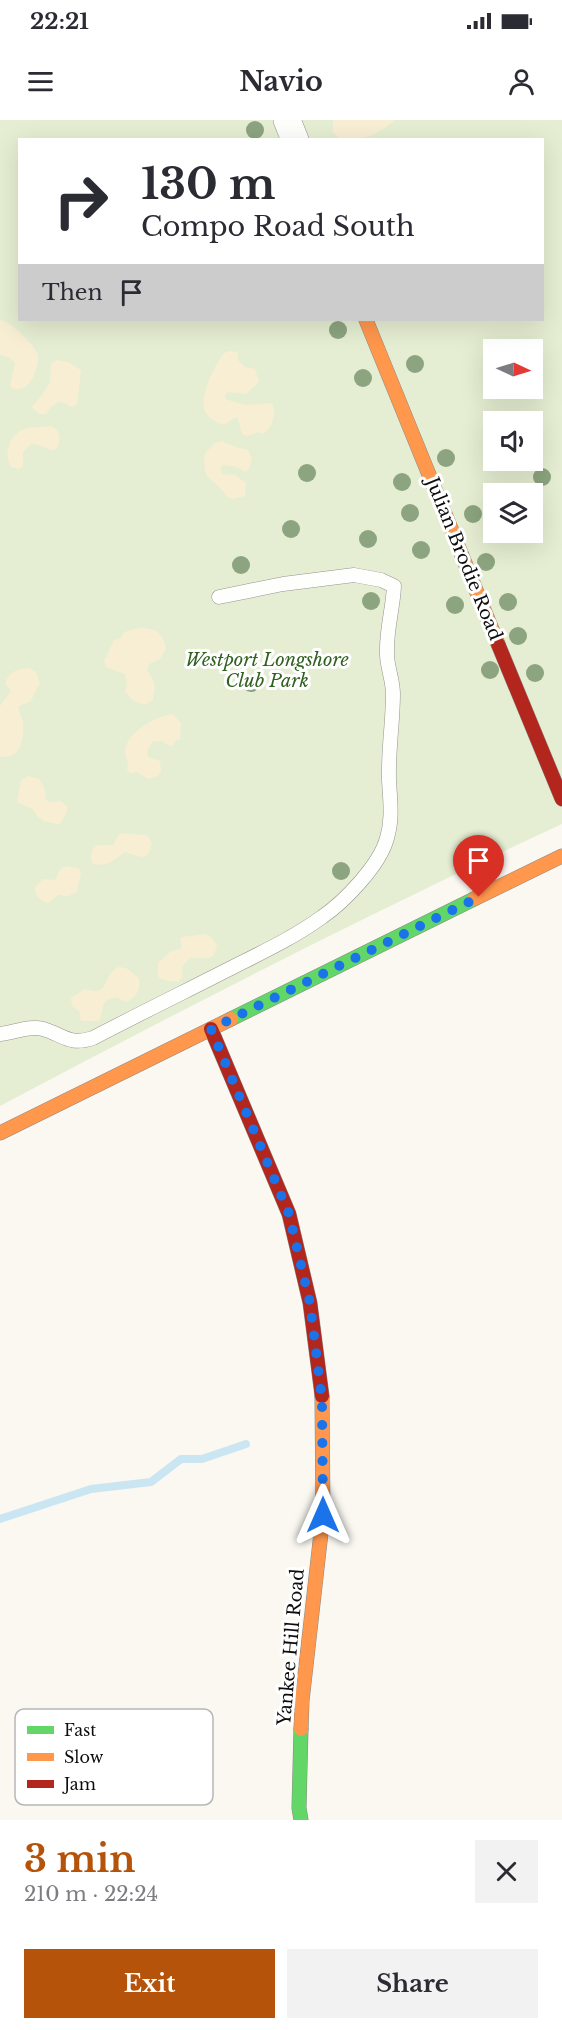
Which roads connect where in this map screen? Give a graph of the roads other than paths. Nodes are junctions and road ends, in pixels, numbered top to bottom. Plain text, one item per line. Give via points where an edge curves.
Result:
1 (287, 120) edge
2 (294, 138) edge
3 (366, 321) edge
4 (219, 597) dead end
5 (562, 799) edge
6 (562, 856) edge
7 (211, 1029) junction
8 (0, 1034) edge
9 (0, 1133) edge
10 (301, 1820) edge

1 - 2 street
3 - 5 street, Julian Brodie Road
4 - 8 lane via 354,575 394,586 387,632 393,690 389,778 392,812 387,840 351,893 321,918 93,1038 70,1041 42,1029
6 - 7 street
7 - 9 street
7 - 10 street, Yankee Hill Road via 289,1214 310,1303 321,1389 323,1515 302,1701

